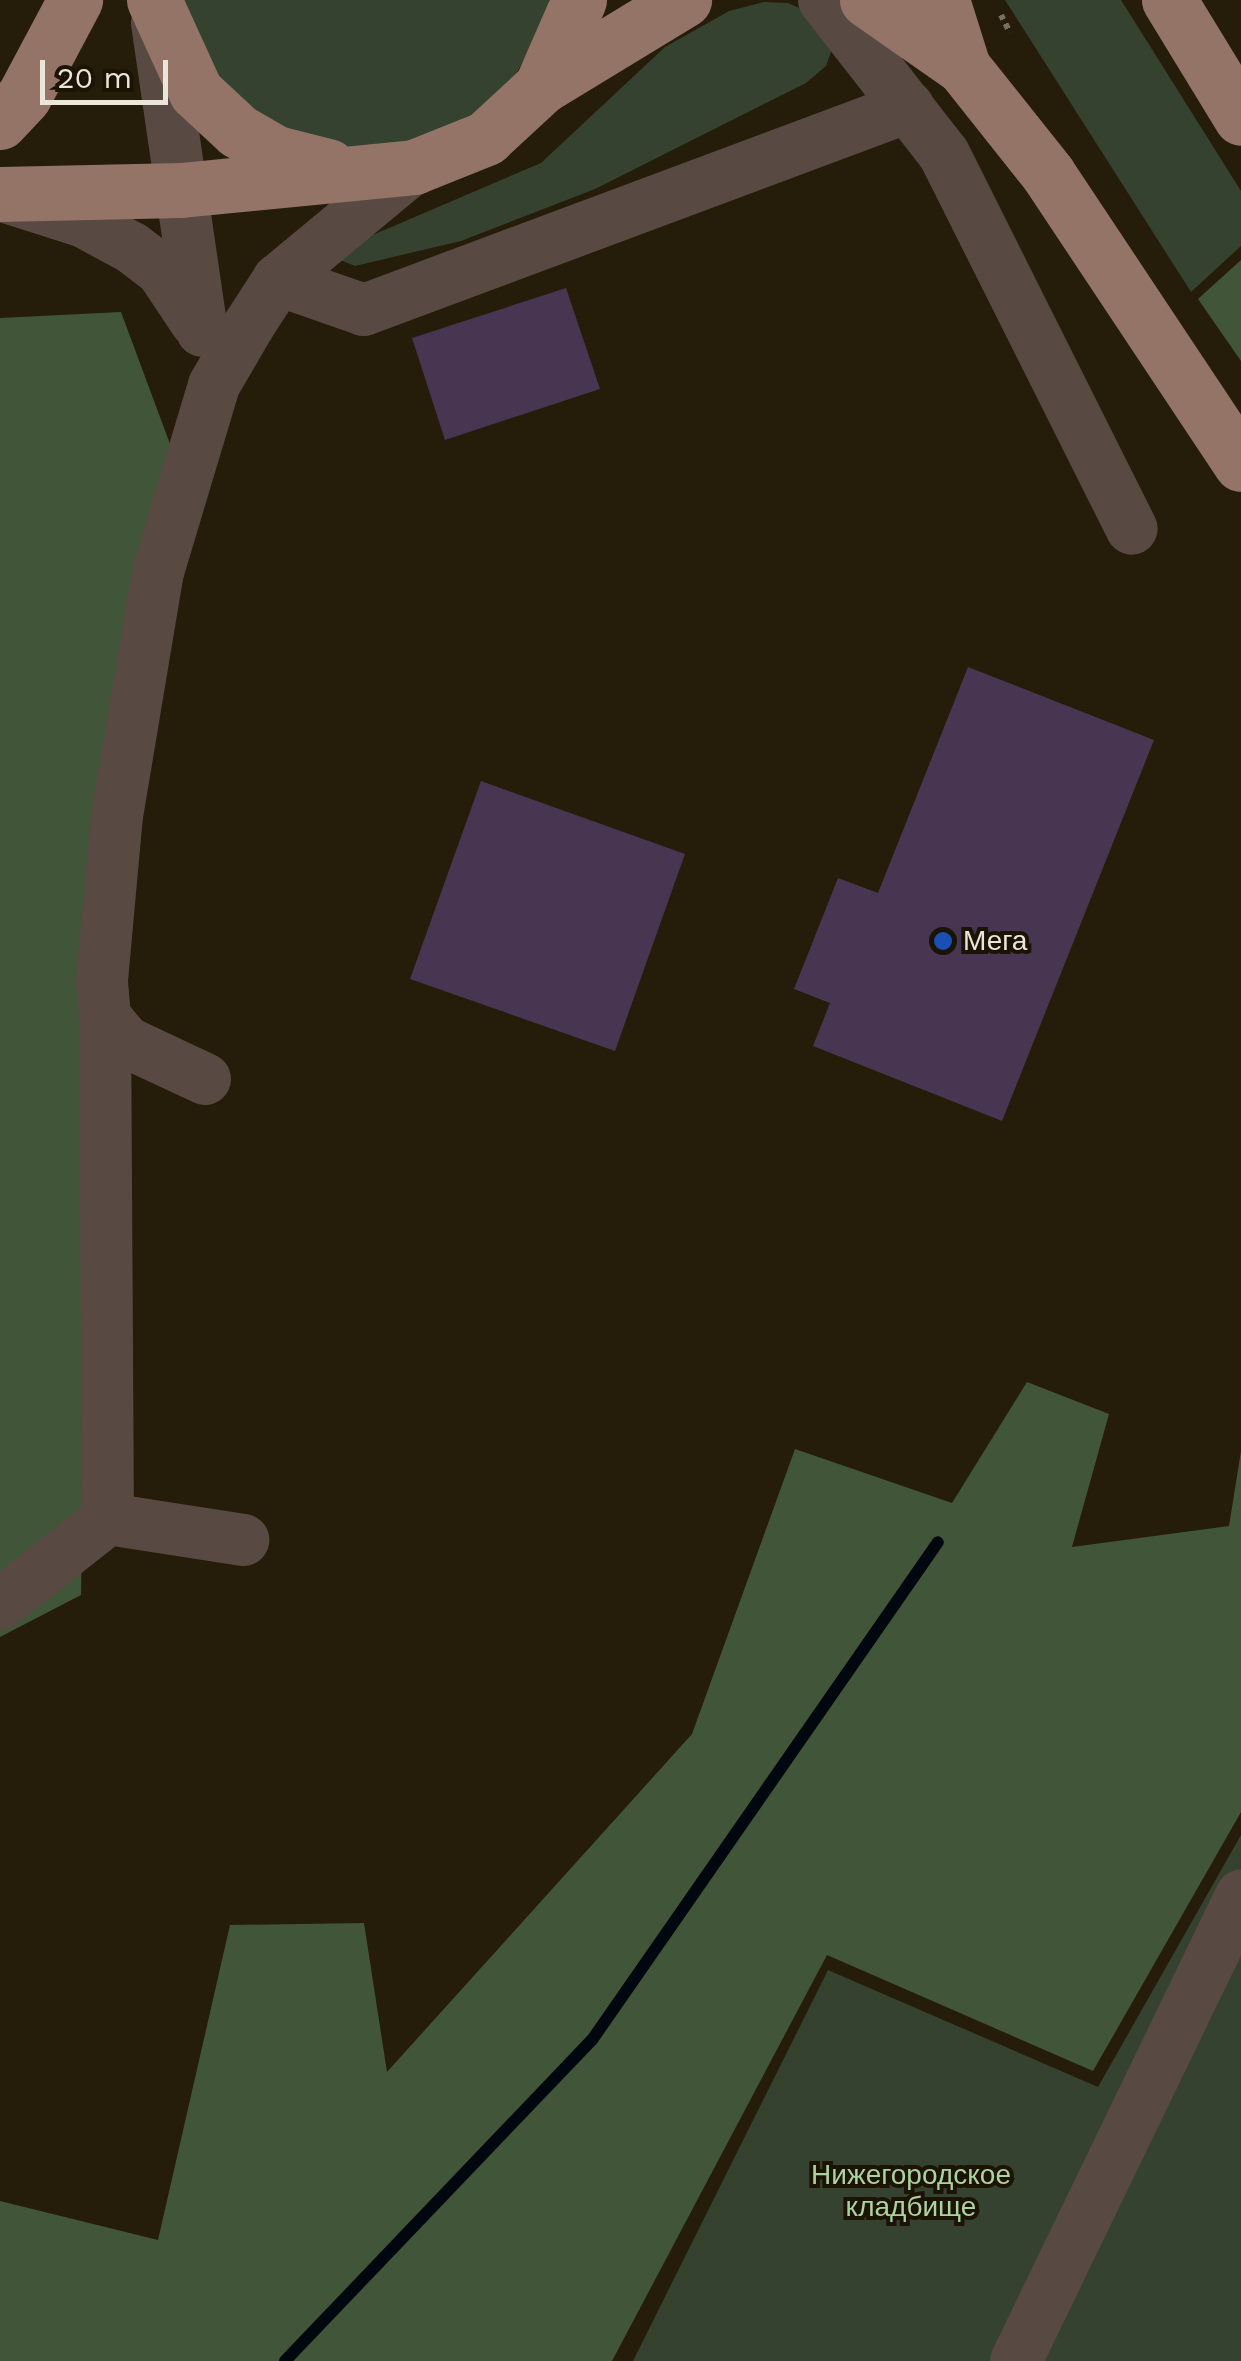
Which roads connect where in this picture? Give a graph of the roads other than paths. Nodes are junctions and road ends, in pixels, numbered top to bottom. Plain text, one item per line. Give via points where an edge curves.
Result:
1 (75, 0) edge
2 (684, 0) edge
3 (824, 0) edge
4 (867, 0) edge
5 (942, 0) edge
6 (1169, 0) edge
7 (155, 6) edge
8 (585, 6) edge
9 (964, 67) junction
10 (541, 87) junction
11 (908, 108) junction
12 (1241, 118) edge
13 (0, 122) edge
14 (414, 168) junction
15 (352, 172) junction
16 (181, 190) junction
17 (0, 194) edge
18 (278, 280) junction
19 (202, 331) junction
20 (214, 385) junction
21 (1241, 464) edge
22 (1132, 529) dead end
23 (105, 1017) junction
24 (205, 1079) dead end
25 (108, 1518) junction
26 (244, 1540) dead end
27 (0, 1604) edge
28 (1241, 1896) edge
29 (1016, 2361) edge

1 - 13 main road via 24,96
2 - 10 main road
3 - 11 lane
4 - 9 main road
5 - 9 main road
6 - 12 main road
7 - 15 main road via 196,92 238,131 276,153
7 - 16 lane
8 - 10 main road
9 - 21 main road via 1048,174
10 - 14 main road via 486,138
11 - 18 lane via 364,310
11 - 22 lane via 944,154
14 - 15 main road
14 - 18 lane
15 - 16 main road
16 - 17 main road
16 - 19 lane
17 - 19 lane via 84,222 132,248 162,271
18 - 20 lane
19 - 20 lane
20 - 23 lane via 155,591 117,816 102,980
23 - 24 lane via 126,1042
23 - 25 lane
25 - 26 lane
25 - 27 lane
28 - 29 lane

